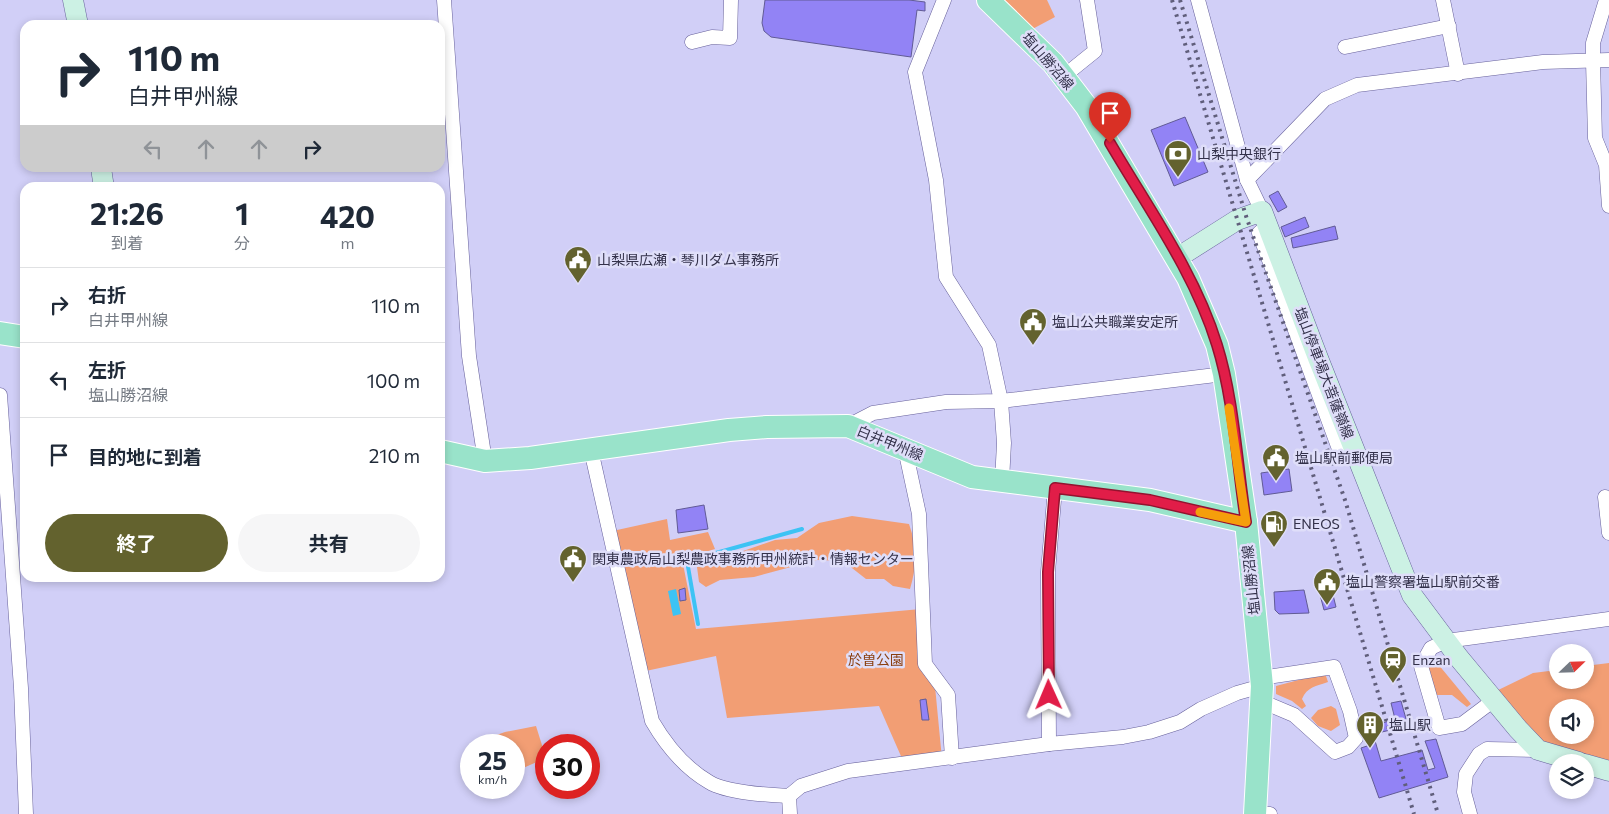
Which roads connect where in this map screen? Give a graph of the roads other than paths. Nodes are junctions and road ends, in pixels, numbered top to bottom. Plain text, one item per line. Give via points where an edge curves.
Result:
1 (74, 0) edge
2 (444, 0) edge
3 (731, 0) edge
4 (944, 0) edge
5 (988, 0) edge
6 (1087, 0) edge
7 (1198, 0) edge
8 (1443, 0) edge
9 (1606, 0) edge
10 (77, 20) edge
11 (1449, 26) junction
12 (692, 42) dead end
13 (1345, 48) dead end
14 (1609, 60) edge
15 (1593, 61) junction
16 (1458, 74) junction
17 (1064, 76) junction
18 (1247, 180) junction
19 (1609, 206) edge
20 (1265, 218) junction
21 (1177, 258) junction
22 (0, 333) edge
23 (20, 336) edge
24 (1224, 374) junction
25 (0, 395) edge
26 (1001, 401) junction
27 (848, 426) junction
28 (905, 449) junction
29 (591, 450) junction
30 (445, 452) edge
31 (1342, 457) dead end
32 (485, 461) junction
33 (1002, 481) junction
34 (1055, 488) junction
35 (1605, 497) dead end
36 (4, 498) edge
37 (1246, 522) junction
38 (1609, 533) edge
39 (1609, 619) edge
40 (1446, 641) junction
41 (1262, 689) junction
42 (1494, 700) junction
43 (1050, 744) junction
44 (1538, 750) junction
45 (1552, 754) edge
46 (952, 758) junction
47 (1594, 767) edge
48 (1609, 771) edge
49 (789, 796) junction
50 (26, 814) edge
51 (790, 814) edge
52 (1260, 814) edge
53 (1470, 814) edge

1 - 10 main road
2 - 32 street via 469,356
3 - 12 street via 730,38
4 - 26 street via 915,72 936,180 946,277 990,345
5 - 17 main road, 塩山勝沼線 via 1025,33
6 - 17 street via 1095,51
7 - 18 street
8 - 11 street
9 - 15 street via 1593,43
11 - 13 street
11 - 16 street
14 - 15 street
15 - 16 street via 1543,62
15 - 19 street via 1595,138 1606,165
16 - 18 street via 1357,85 1324,99
17 - 21 main road, 塩山勝沼線 via 1110,143
18 - 20 street
20 - 21 main road via 1237,220
20 - 31 street via 1259,233
20 - 40 main road, 塩山停車場大菩薩嶺線 via 1412,595
21 - 24 main road, 塩山勝沼線 via 1201,302
22 - 23 main road
24 - 26 street
24 - 37 main road, 塩山勝沼線
25 - 36 street
26 - 27 street via 946,402 873,413
26 - 33 street
27 - 28 main road, 白井甲州線
27 - 29 main road, 白井甲州線 via 729,430
28 - 33 main road, 白井甲州線 via 972,477
28 - 46 street via 919,514 925,664 948,696
29 - 32 main road, 白井甲州線
29 - 49 street via 652,721 662,739 680,759 710,783 754,794
30 - 32 main road, 白井甲州線
33 - 34 main road, 白井甲州線
34 - 37 main road, 白井甲州線 via 1150,500
34 - 43 street via 1048,572
35 - 38 street
36 - 50 street via 21,688
37 - 41 main road, 塩山勝沼線
39 - 40 street
40 - 42 main road, 塩山停車場大菩薩嶺線
40 - 42 street via 1430,648 1421,666 1439,728 1462,724
41 - 41 street via 1334,667 1356,738 1348,747 1335,752
41 - 43 street via 1237,693 1180,722 1150,732
41 - 52 main road, 塩山勝沼線
42 - 44 main road, 塩山停車場大菩薩嶺線
43 - 46 street
44 - 45 main road
44 - 53 street via 1487,749 1479,754 1466,774 1464,792
46 - 49 street via 848,771 801,786
47 - 48 main road
49 - 51 street

